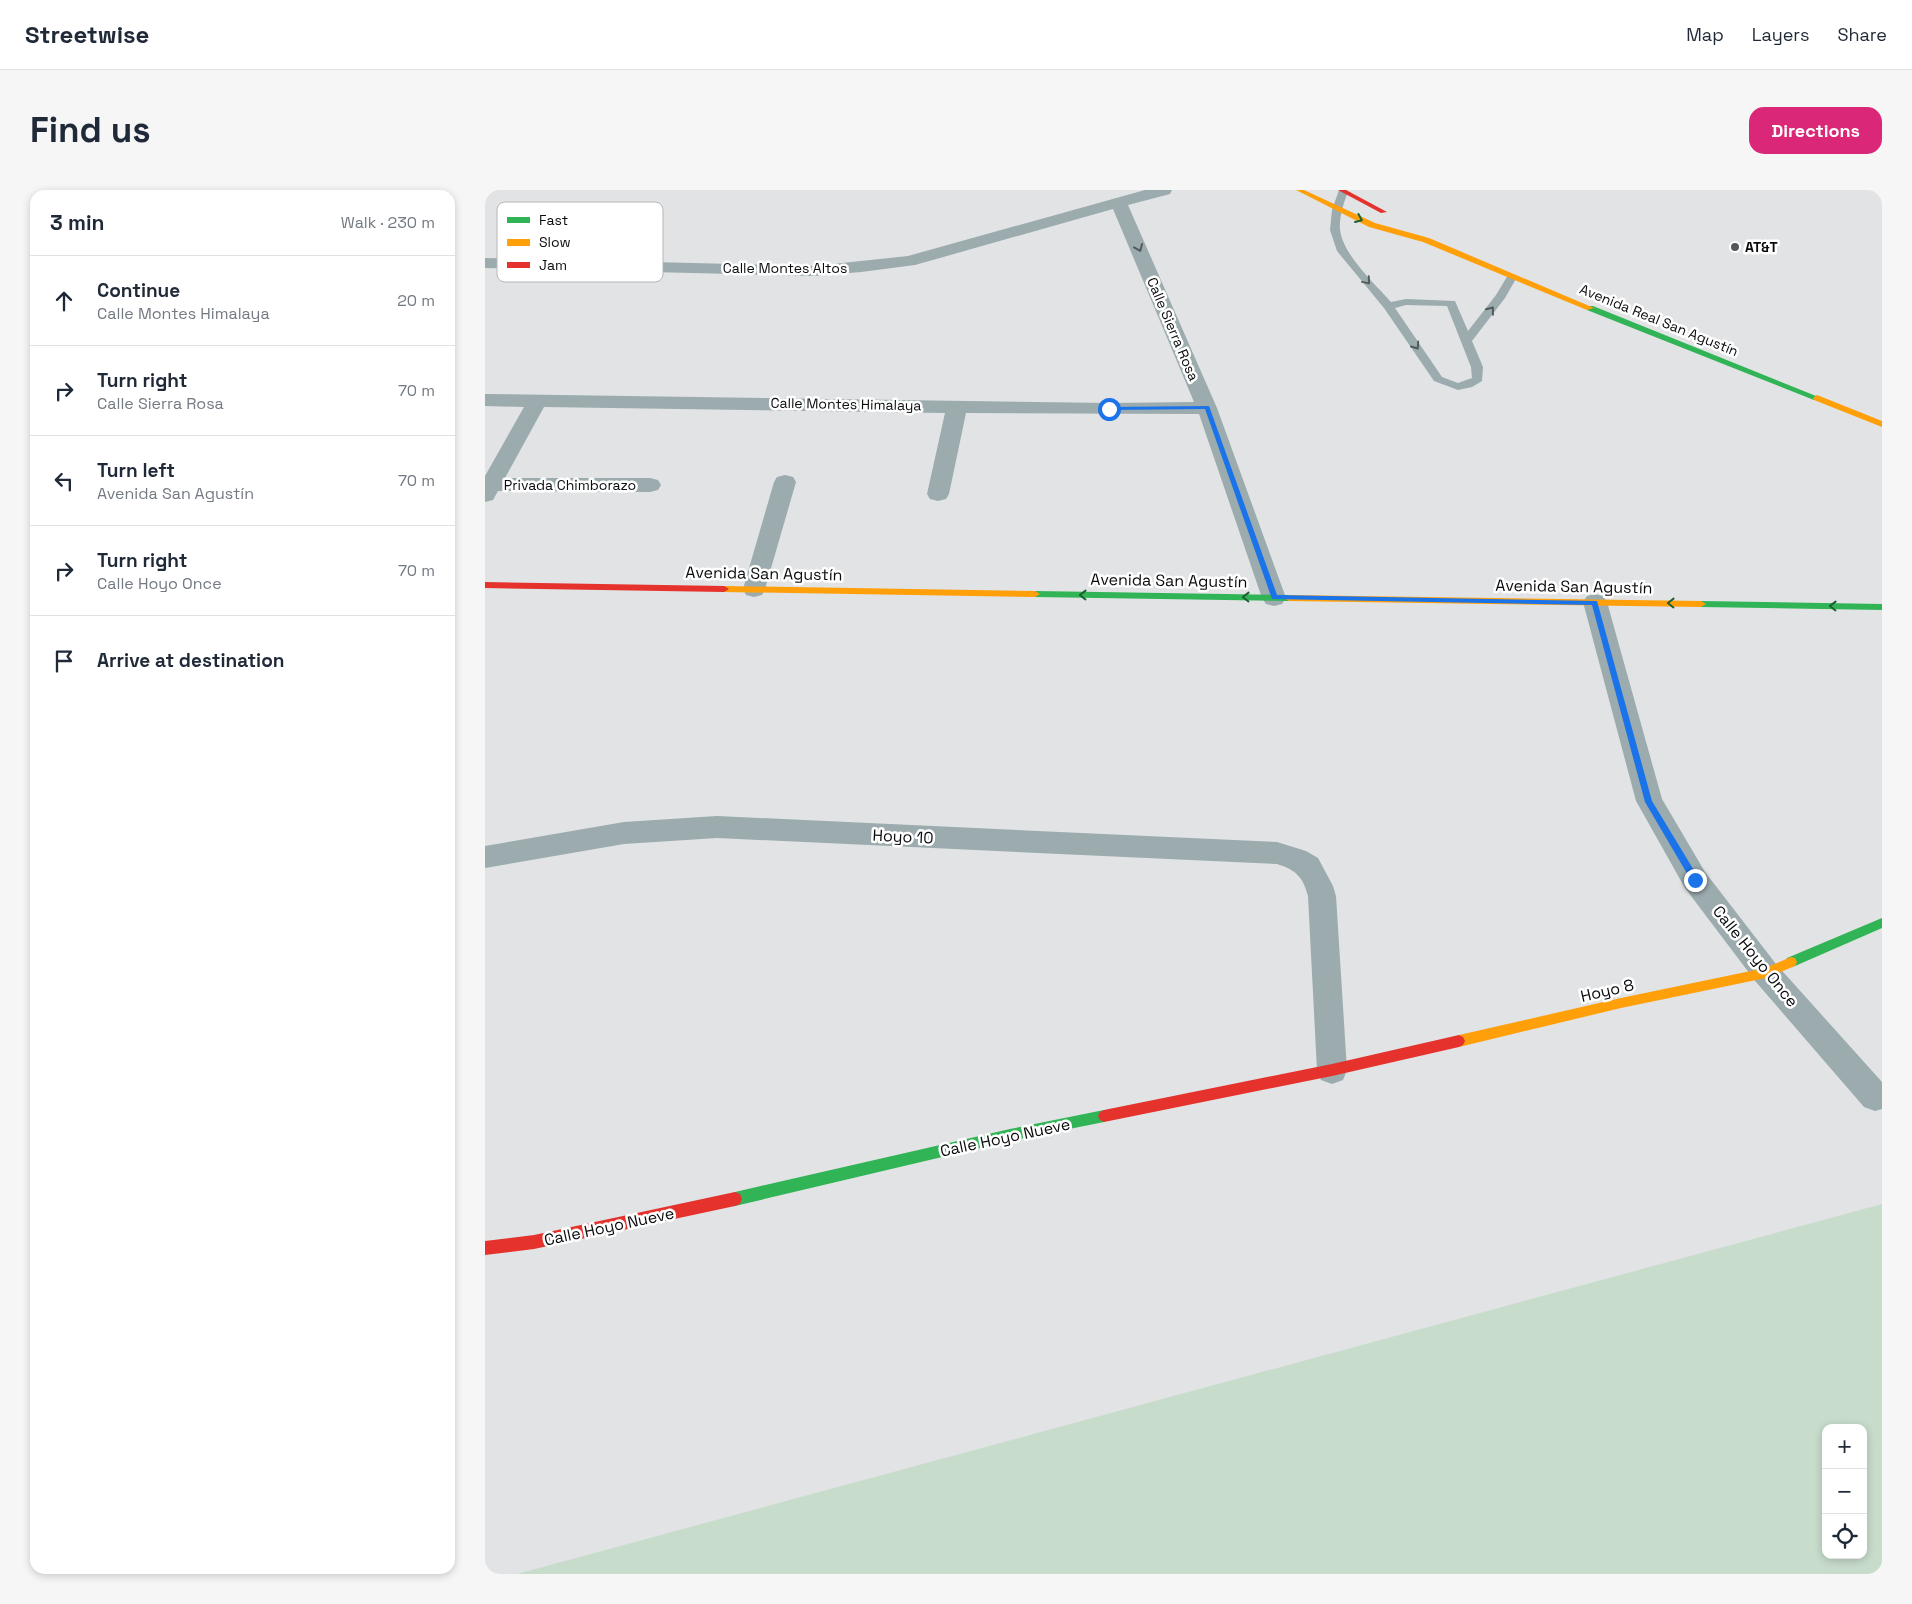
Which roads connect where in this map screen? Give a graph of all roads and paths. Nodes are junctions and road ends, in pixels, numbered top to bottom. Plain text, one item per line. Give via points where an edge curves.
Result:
1 (1164, 190) edge
2 (1299, 190) edge
3 (1342, 190) edge
4 (1119, 203) junction
5 (1337, 210) junction
6 (1426, 240) junction
7 (663, 267) edge
8 (1512, 277) junction
9 (1388, 306) junction
10 (1466, 341) junction
11 (485, 400) edge
12 (538, 400) junction
13 (957, 406) junction
14 (1207, 408) junction
15 (1882, 424) edge
16 (785, 482) dead end
17 (650, 485) dead end
18 (487, 490) edge
19 (938, 494) dead end
20 (485, 585) edge
21 (754, 589) junction
22 (1274, 598) junction
23 (1595, 602) junction
24 (1882, 607) edge
25 (485, 857) edge
26 (1882, 923) edge
27 (1766, 973) junction
28 (1332, 1070) junction
29 (1875, 1097) dead end
30 (485, 1248) edge

1 - 4 street, Calle Montes Altos
2 - 5 street, Avenida Real San Agustín
3 - 5 lane
3 - 6 street, Avenida Real San Agustín via 1403,223
4 - 7 street, Calle Montes Altos via 909,260 836,270
4 -> 14 street, Calle Sierra Rosa
5 -> 6 street, Avenida Real San Agustín via 1390,231
5 -> 9 lane via 1335,235 1342,250
6 - 8 street, Avenida Real San Agustín
10 -> 8 lane
8 - 15 street, Avenida Real San Agustín
9 - 10 lane via 1406,302 1451,303
9 -> 10 lane via 1438,379 1451,387 1465,387 1478,379 1477,367
11 - 12 street, Calle Montes Himalaya
12 - 13 street, Calle Montes Himalaya
12 - 18 street
13 - 14 street, Calle Montes Himalaya
13 - 19 street
14 - 22 street, Calle Sierra Rosa
16 - 21 street
17 - 18 street, Privada Chimborazo
20 - 21 street, Avenida San Agustín
22 -> 21 street, Avenida San Agustín
22 - 23 street, Avenida San Agustín
24 -> 23 street, Avenida San Agustín
23 - 27 street, Calle Hoyo Once via 1649,802 1695,880
25 - 28 street, Hoyo 10 via 624,833 717,827 1277,853 1300,859 1317,874 1322,896
26 - 27 street, Hoyo 8
27 - 28 street, Hoyo 8
27 - 29 street, Calle Hoyo Once
28 - 30 street, Calle Hoyo Nueve via 1010,1135 669,1214 534,1242

